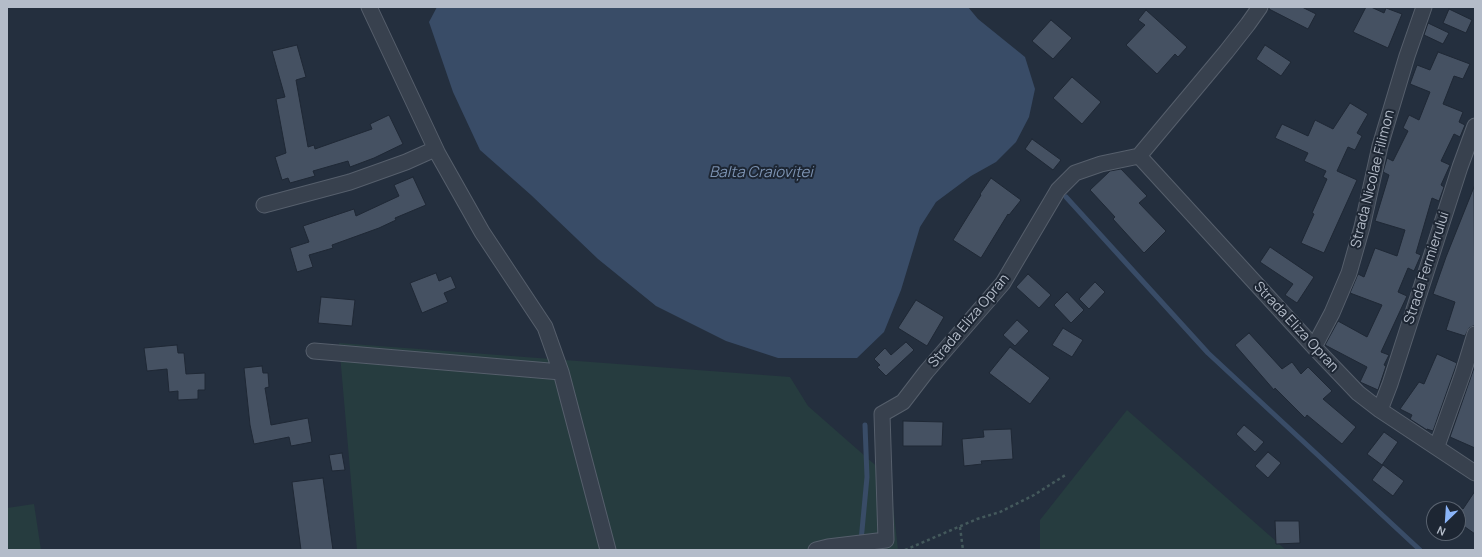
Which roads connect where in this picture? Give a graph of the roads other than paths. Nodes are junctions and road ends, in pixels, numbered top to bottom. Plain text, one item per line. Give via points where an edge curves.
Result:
1 (369, 7) edge
2 (1260, 7) edge
3 (1424, 7) edge
4 (1475, 126) edge
5 (435, 148) junction
6 (1139, 156) junction
7 (264, 205) dead end
8 (1475, 334) edge
9 (1314, 348) junction
10 (314, 351) dead end
11 (561, 372) junction
12 (1380, 410) junction
13 (1436, 446) junction
14 (1475, 473) edge
15 (608, 550) edge
16 (816, 550) edge

1 - 5 street
2 - 6 street
3 - 9 street, Strada Nicolae Filimon via 1380,146 1349,273
4 - 12 street, Strada Fermierului
5 - 7 street via 406,162 350,182
5 - 11 street via 482,232 545,327
6 - 9 street, Strada Eliza Opran
6 - 16 street, Strada Eliza Opran via 1101,164 1075,173 1058,190 1003,283 903,402 882,414 886,540
8 - 13 street
9 - 12 street, Strada Eliza Opran via 1358,393
10 - 11 street
11 - 15 street
12 - 13 street, Strada Eliza Opran
13 - 14 street, Strada Eliza Opran

